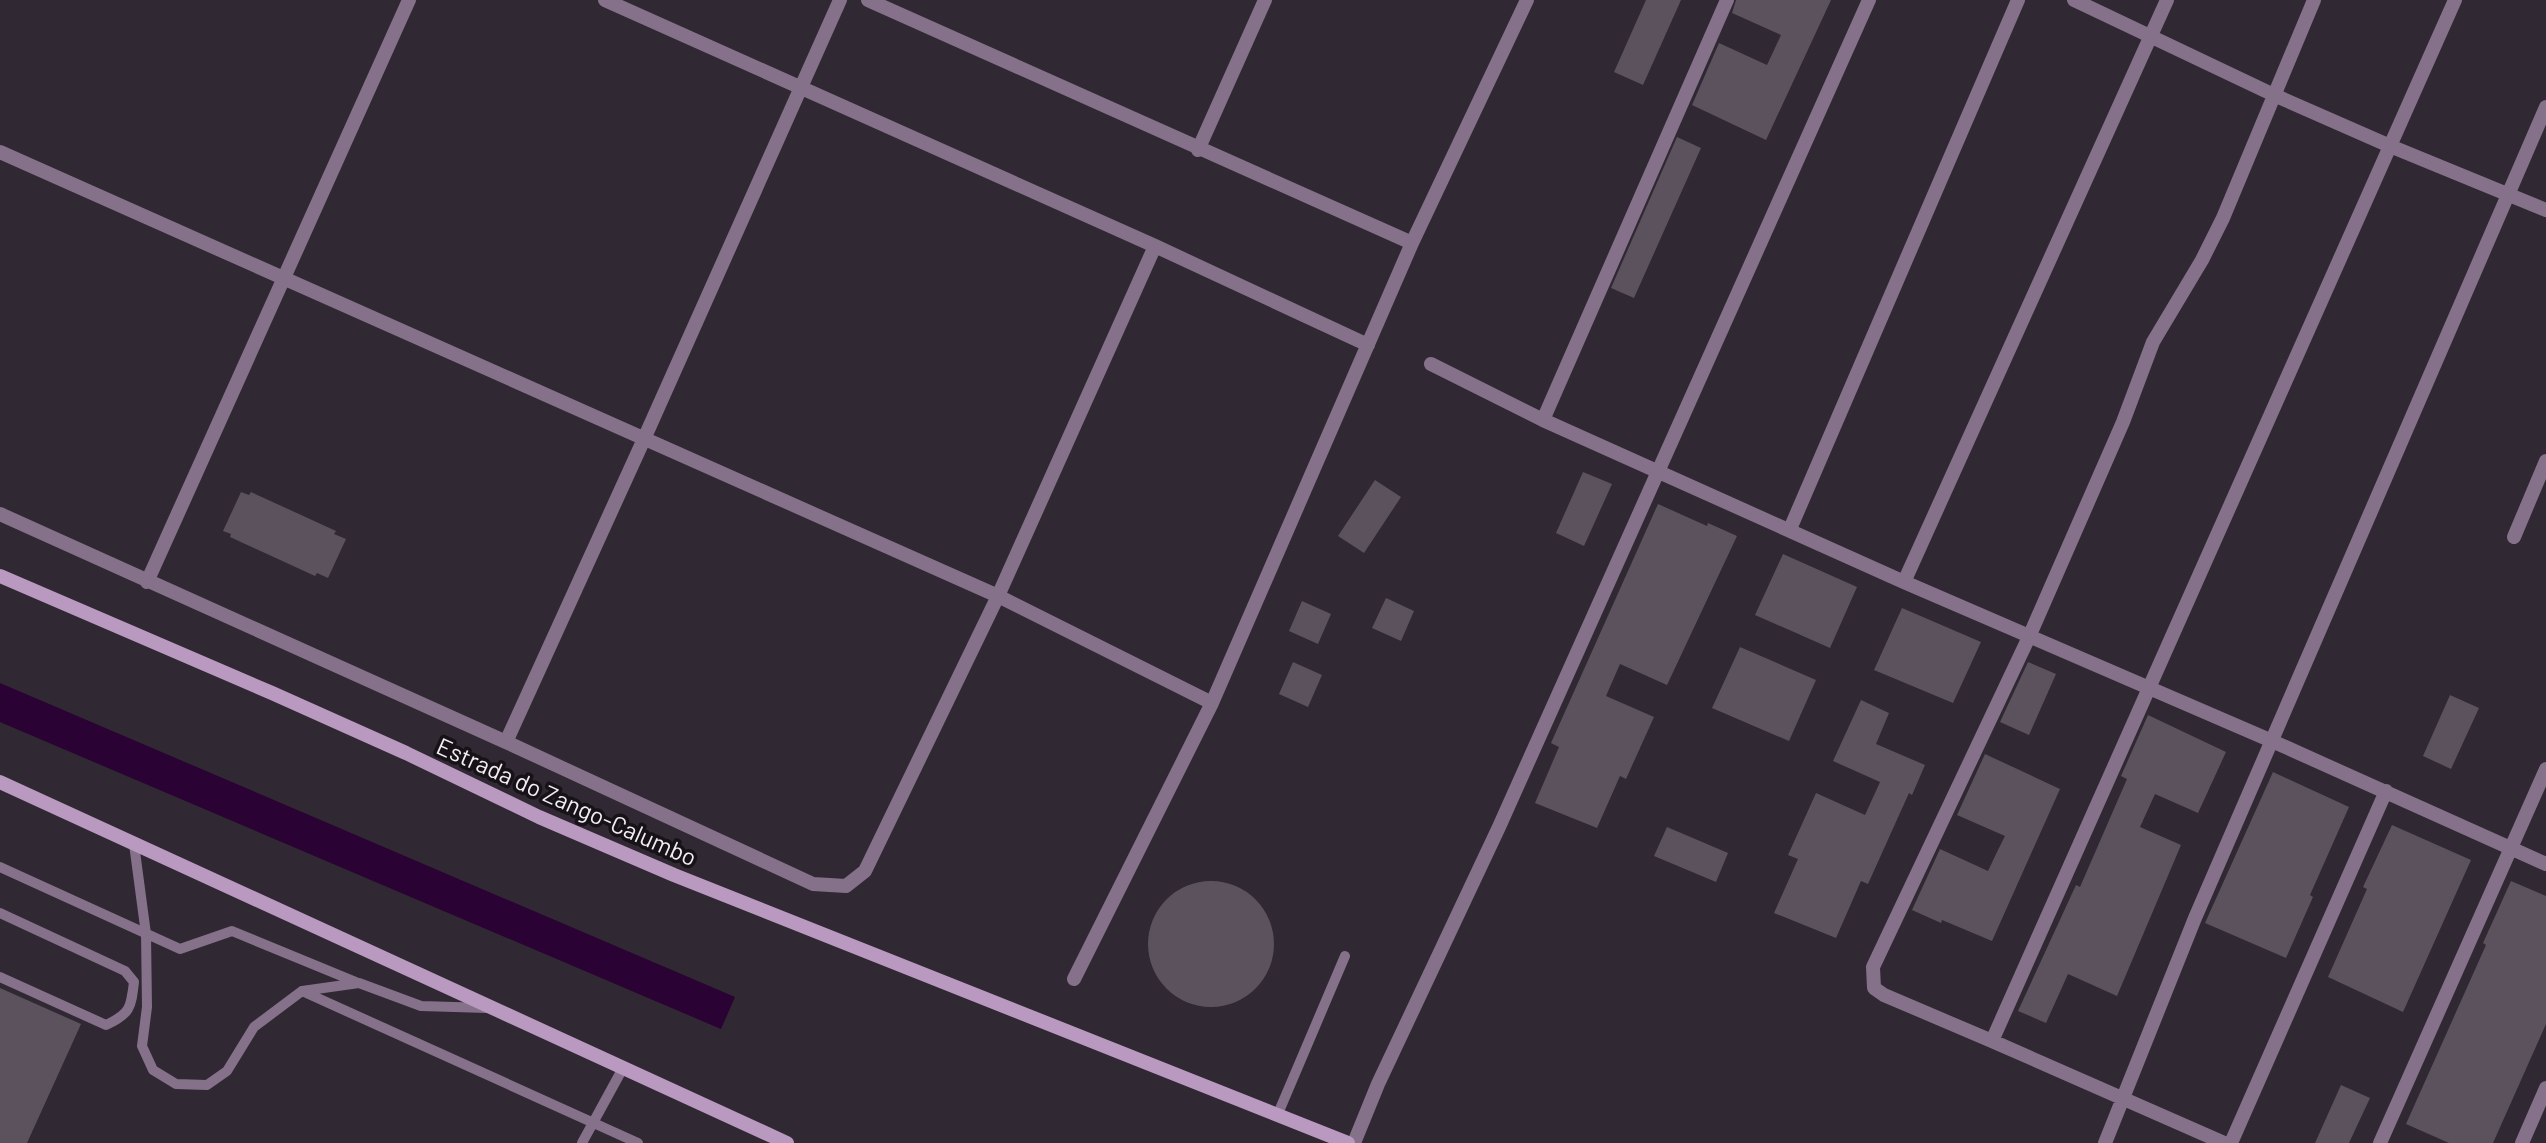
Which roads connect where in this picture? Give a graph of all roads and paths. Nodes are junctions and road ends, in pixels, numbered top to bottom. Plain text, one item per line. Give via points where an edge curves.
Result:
1 (409, 0) edge
2 (605, 0) edge
3 (840, 0) edge
4 (869, 0) edge
5 (1265, 0) edge
6 (1527, 0) edge
7 (1727, 0) edge
8 (1869, 0) edge
9 (2018, 0) edge
10 (2074, 0) edge
11 (2167, 0) edge
12 (2314, 0) edge
13 (2455, 0) edge
14 (2151, 36) junction
15 (800, 87) junction
16 (2274, 95) junction
17 (2546, 107) edge
18 (2390, 146) junction
19 (1198, 150) junction
20 (0, 152) edge
21 (2509, 194) junction
22 (2546, 210) edge
23 (1412, 243) junction
24 (1155, 246) junction
25 (284, 278) junction
26 (1368, 345) junction
27 (1431, 364) dead end
28 (1543, 420) junction
29 (644, 439) junction
30 (2546, 461) edge
31 (1656, 471) junction
32 (0, 514) edge
33 (1790, 529) junction
34 (2514, 537) dead end
35 (0, 576) edge
36 (147, 582) junction
37 (1903, 582) junction
38 (998, 596) junction
39 (2029, 637) junction
40 (2149, 690) junction
41 (1212, 703) junction
42 (2272, 741) junction
43 (506, 742) junction
44 (2546, 769) edge
45 (0, 782) edge
46 (2386, 791) junction
47 (134, 844) junction
48 (2511, 848) junction
49 (2546, 864) edge
50 (0, 867) edge
51 (0, 913) edge
52 (146, 934) junction
53 (1345, 956) dead end
54 (0, 977) edge
55 (1074, 979) dead end
56 (359, 983) junction
57 (302, 991) junction
58 (492, 1008) junction
59 (1992, 1041) junction
60 (622, 1068) junction
61 (2546, 1088) edge
62 (2123, 1097) junction
63 (1277, 1116) junction
64 (593, 1123) junction
65 (582, 1143) edge
66 (638, 1143) edge
67 (787, 1143) edge
68 (1348, 1143) edge
69 (1354, 1143) edge
70 (2105, 1143) edge
71 (2224, 1143) edge
72 (2231, 1143) edge
73 (2380, 1143) edge
74 (2522, 1143) edge

1 - 25 street
2 - 15 street
3 - 15 street
4 - 19 street
5 - 19 street
6 - 23 street
7 - 28 street
8 - 31 street
9 - 33 street
10 - 14 street
11 - 14 street
12 - 16 street
13 - 18 street
14 - 16 street
14 - 37 street
15 - 24 street
15 - 29 street
16 - 18 street
16 - 39 street via 2223,218 2154,342
17 - 21 street
18 - 21 street
18 - 40 street
19 - 23 street
20 - 25 street
21 - 22 street
21 - 42 street
23 - 26 street
24 - 26 street
24 - 38 street
25 - 29 street
25 - 36 street
26 - 41 street
27 - 28 street
28 - 31 street
29 - 38 street
29 - 43 street
30 - 34 street
31 - 33 street
31 - 69 street
32 - 36 street
33 - 37 street
35 - 63 main road, Estrada do Zango-Calumbo via 285,698 674,875
36 - 43 street
37 - 39 street
38 - 41 street
38 - 43 street via 865,871 846,886 813,884
39 - 40 street
39 - 59 street via 1873,967 1874,988 1884,995
40 - 42 street
40 - 59 street
41 - 55 street
42 - 46 street
42 - 62 street
44 - 48 street
45 - 47 main road
46 - 48 street
46 - 72 street
47 - 52 lane
47 - 58 main road
48 - 49 street
48 - 73 street
50 - 52 lane
51 - 54 lane via 125,971 134,982 123,1017 106,1026
52 - 56 lane via 180,949 232,931
52 - 57 lane via 147,1007 142,1046 153,1070 176,1084 207,1086 226,1072 254,1027
53 - 63 lane
56 - 57 lane
56 - 58 lane via 421,1006
57 - 64 lane
58 - 60 main road
59 - 62 street
60 - 64 lane
60 - 67 main road
61 - 74 street
62 - 70 street
62 - 71 street
63 - 68 main road, Estrada do Zango-Calumbo
64 - 65 lane
64 - 66 lane

